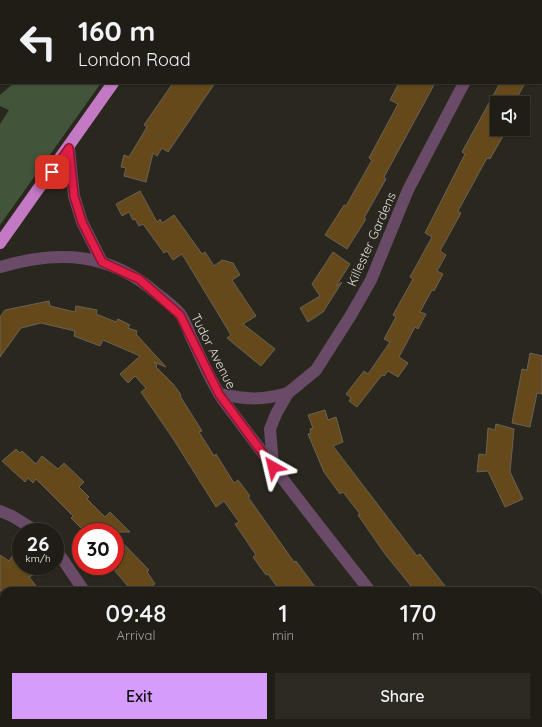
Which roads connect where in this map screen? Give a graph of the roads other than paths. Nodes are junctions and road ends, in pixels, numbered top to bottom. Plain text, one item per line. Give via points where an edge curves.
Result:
1 (112, 84) edge
2 (463, 84) edge
3 (69, 148) junction
4 (0, 242) edge
5 (102, 262) junction
6 (0, 267) edge
7 (288, 393) junction
8 (219, 394) junction
9 (273, 467) junction
10 (0, 511) edge
11 (23, 523) edge
12 (64, 561) edge
13 (81, 587) edge
14 (367, 587) edge

1 - 3 highway
2 - 7 street, Killester Gardens via 408,190 371,280 316,370
3 - 4 highway
3 - 5 street via 74,196 82,222
5 - 6 street, Tudor Avenue via 76,257 46,257
5 - 8 street, Tudor Avenue via 139,279 180,315
7 - 8 street, Killester Gardens via 249,400
7 - 9 street, Killester Gardens via 270,429
8 - 9 street, Tudor Avenue
9 - 14 street, Tudor Avenue
10 - 11 street
12 - 13 street

